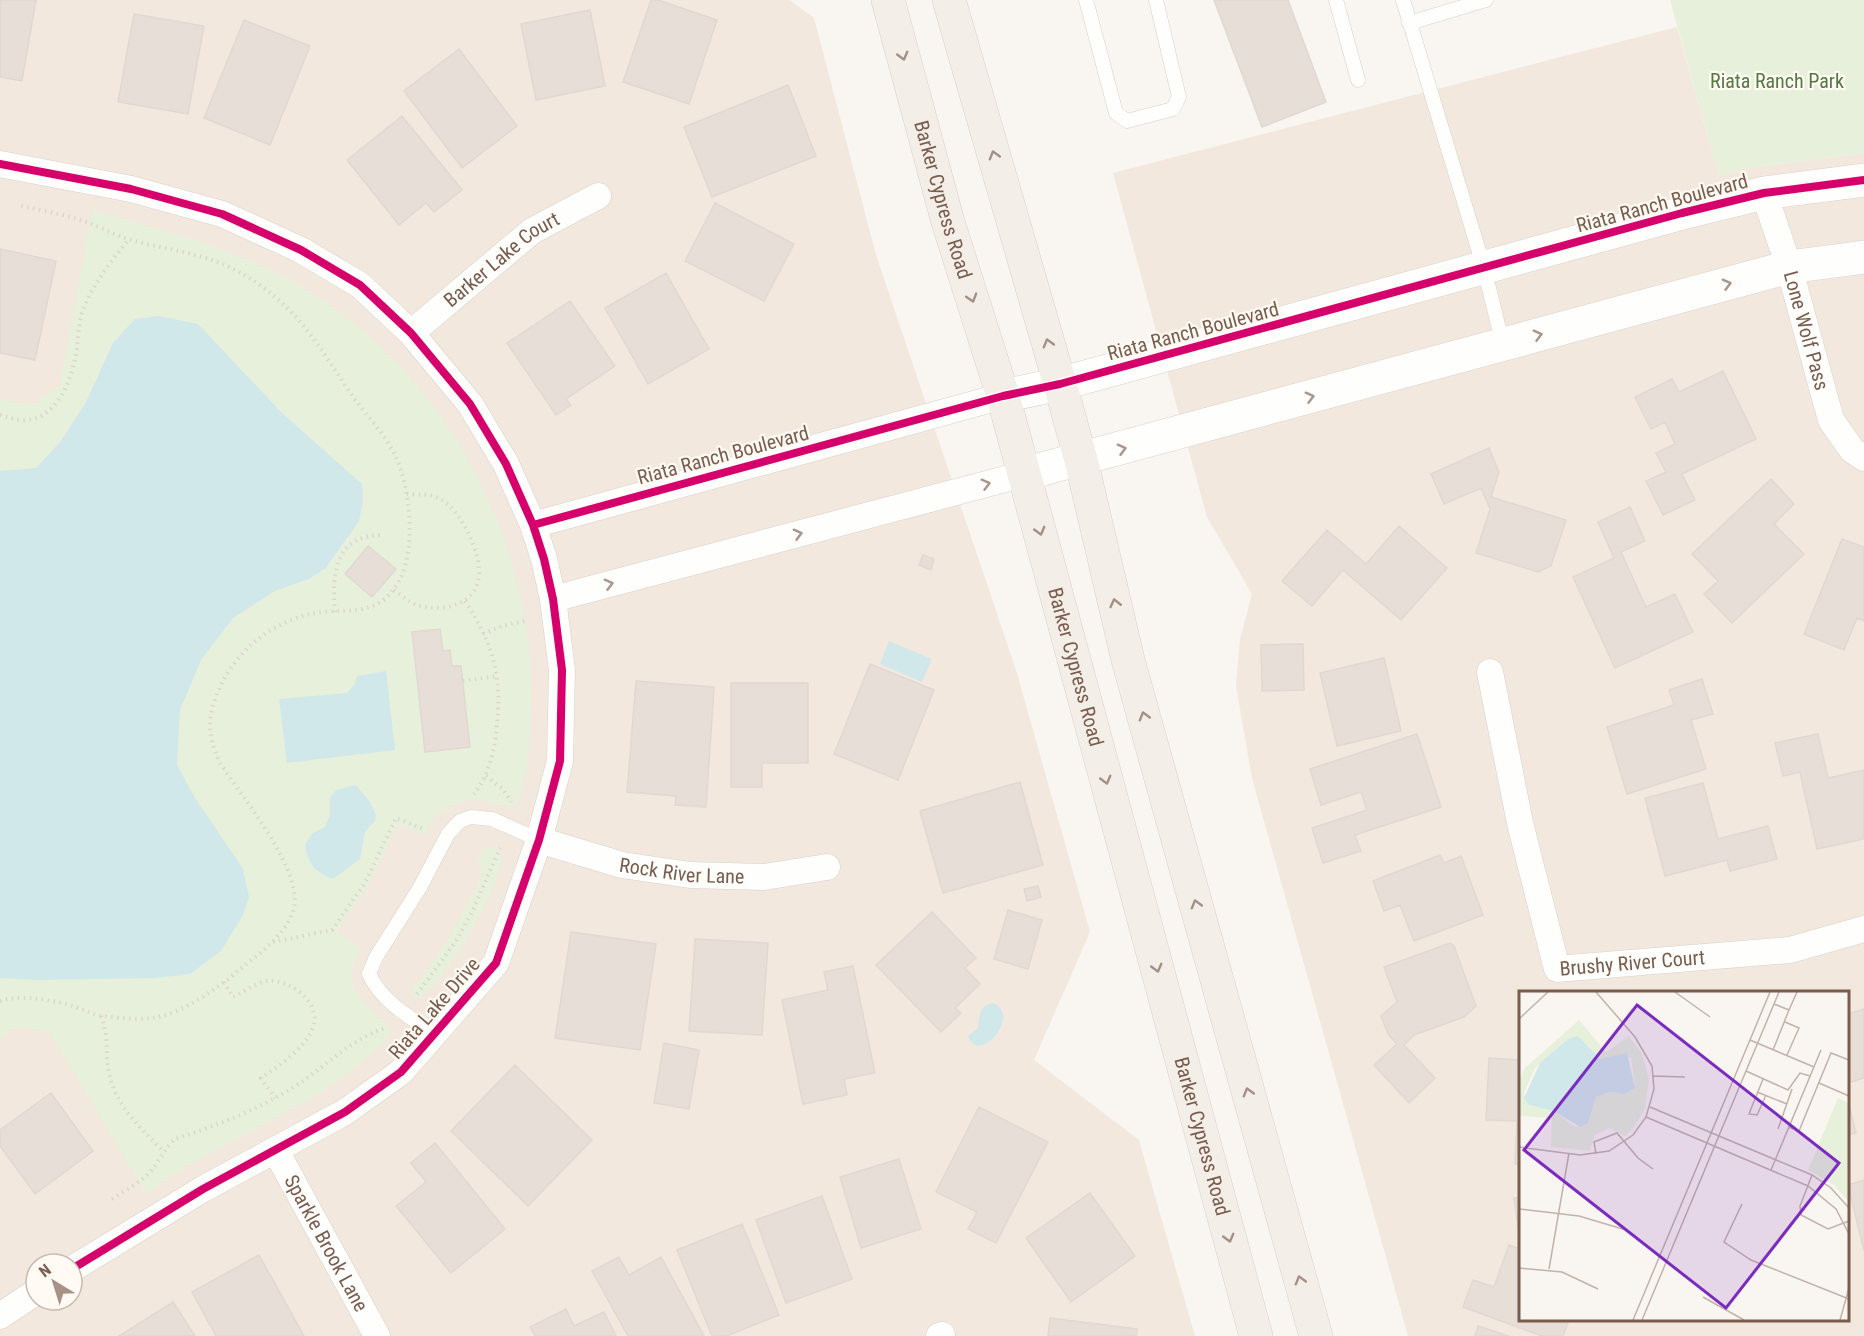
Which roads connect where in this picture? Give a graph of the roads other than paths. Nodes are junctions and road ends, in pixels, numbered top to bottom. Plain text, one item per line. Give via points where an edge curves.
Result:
1 (888, 0) edge
2 (950, 0) edge
3 (1086, 0) edge
4 (1156, 0) edge
5 (1336, 0) edge
6 (1403, 0) edge
7 (1486, 0) edge
8 (1409, 23) junction
9 (1359, 80) dead end
10 (0, 164) edge
11 (1864, 180) edge
12 (1764, 193) junction
13 (598, 196) dead end
14 (1864, 257) edge
15 (1789, 267) junction
16 (1484, 268) junction
17 (411, 333) junction
18 (1503, 345) junction
19 (1060, 384) junction
20 (1003, 396) junction
21 (1864, 458) edge
22 (1081, 460) junction
23 (1024, 474) junction
24 (533, 525) junction
25 (553, 599) junction
26 (1490, 672) dead end
27 (539, 840) junction
28 (827, 867) dead end
29 (1864, 929) edge
30 (436, 1034) junction
31 (276, 1151) junction
32 (84, 1262) edge
33 (24, 1300) edge
34 (0, 1316) edge
35 (377, 1336) edge
36 (1256, 1336) edge
37 (1316, 1336) edge

1 -> 20 main road, Barker Cypress Road via 948,222
19 -> 2 main road
3 - 4 lane via 1116,113 1127,121 1173,110 1179,97
5 - 9 lane
6 - 8 lane
7 - 8 lane
8 - 16 lane
10 - 17 street, Riata Lake Drive via 132,189 222,214 302,250 360,285
11 - 12 street, Riata Ranch Boulevard
12 - 15 street, Lone Wolf Pass
12 - 16 street, Riata Ranch Boulevard
13 - 17 street, Barker Lake Court via 532,231
14 - 15 street
18 -> 15 street
15 - 21 street, Lone Wolf Pass via 1832,420 1852,450
16 - 18 lane
16 - 19 street, Riata Ranch Boulevard
17 - 24 street, Riata Lake Drive via 470,404 506,464
22 -> 18 street
19 - 20 street, Riata Ranch Boulevard
19 - 22 main road
20 - 23 main road, Barker Cypress Road
20 - 24 street, Riata Ranch Boulevard
22 - 23 street
37 -> 22 main road via 1128,660
25 -> 23 street
23 -> 36 main road, Barker Cypress Road
24 - 25 street, Riata Lake Drive
25 - 27 street, Riata Lake Drive via 562,670 560,761
26 - 29 street, Brushy River Court via 1520,823 1557,969 1790,950
27 - 28 street, Rock River Lane via 622,865 690,875 764,877
27 - 30 street, Riata Lake Drive via 496,963
27 - 30 lane via 492,819 471,817 460,821 448,834 376,957 369,974 375,987 402,1012
30 - 31 street, Riata Lake Drive via 401,1072 345,1112
31 - 32 street, Riata Lake Drive via 203,1189
31 - 35 street, Sparkle Brook Lane
33 - 34 street

